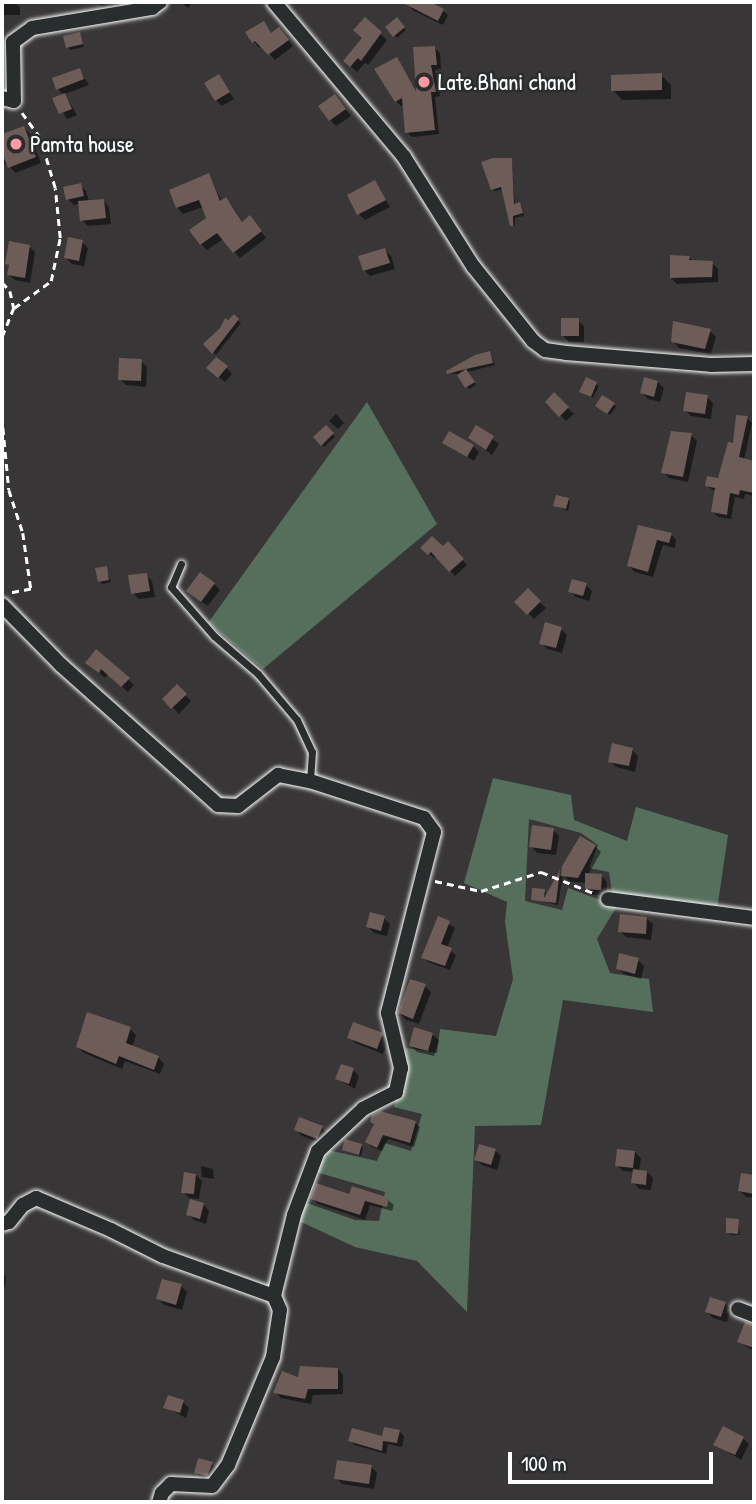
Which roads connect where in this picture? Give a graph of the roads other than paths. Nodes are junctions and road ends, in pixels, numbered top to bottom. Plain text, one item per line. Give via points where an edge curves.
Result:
1 (160, 2) edge
2 (274, 2) edge
3 (8, 99) edge
4 (754, 364) edge
5 (181, 564) dead end
6 (2, 605) edge
7 (310, 781) junction
8 (608, 899) road end
9 (754, 918) edge
10 (2, 1224) edge
11 (274, 1296) junction
12 (738, 1310) dead end
13 (754, 1315) edge
14 (159, 1502) edge

1 - 3 street via 152,8 32,28 13,42 16,64
2 - 4 street via 404,156 473,266 533,341 545,350 566,353 711,365
5 - 7 lane via 171,587 297,720 312,752
6 - 7 street via 61,665 218,804 238,806 278,775
7 - 11 street via 424,818 434,832 388,1013 401,1068 396,1092 363,1109 318,1151 294,1215
8 - 9 street
10 - 11 street via 36,1198 163,1256
11 - 14 street via 280,1310 273,1357 228,1465 212,1486 171,1484
12 - 13 street

